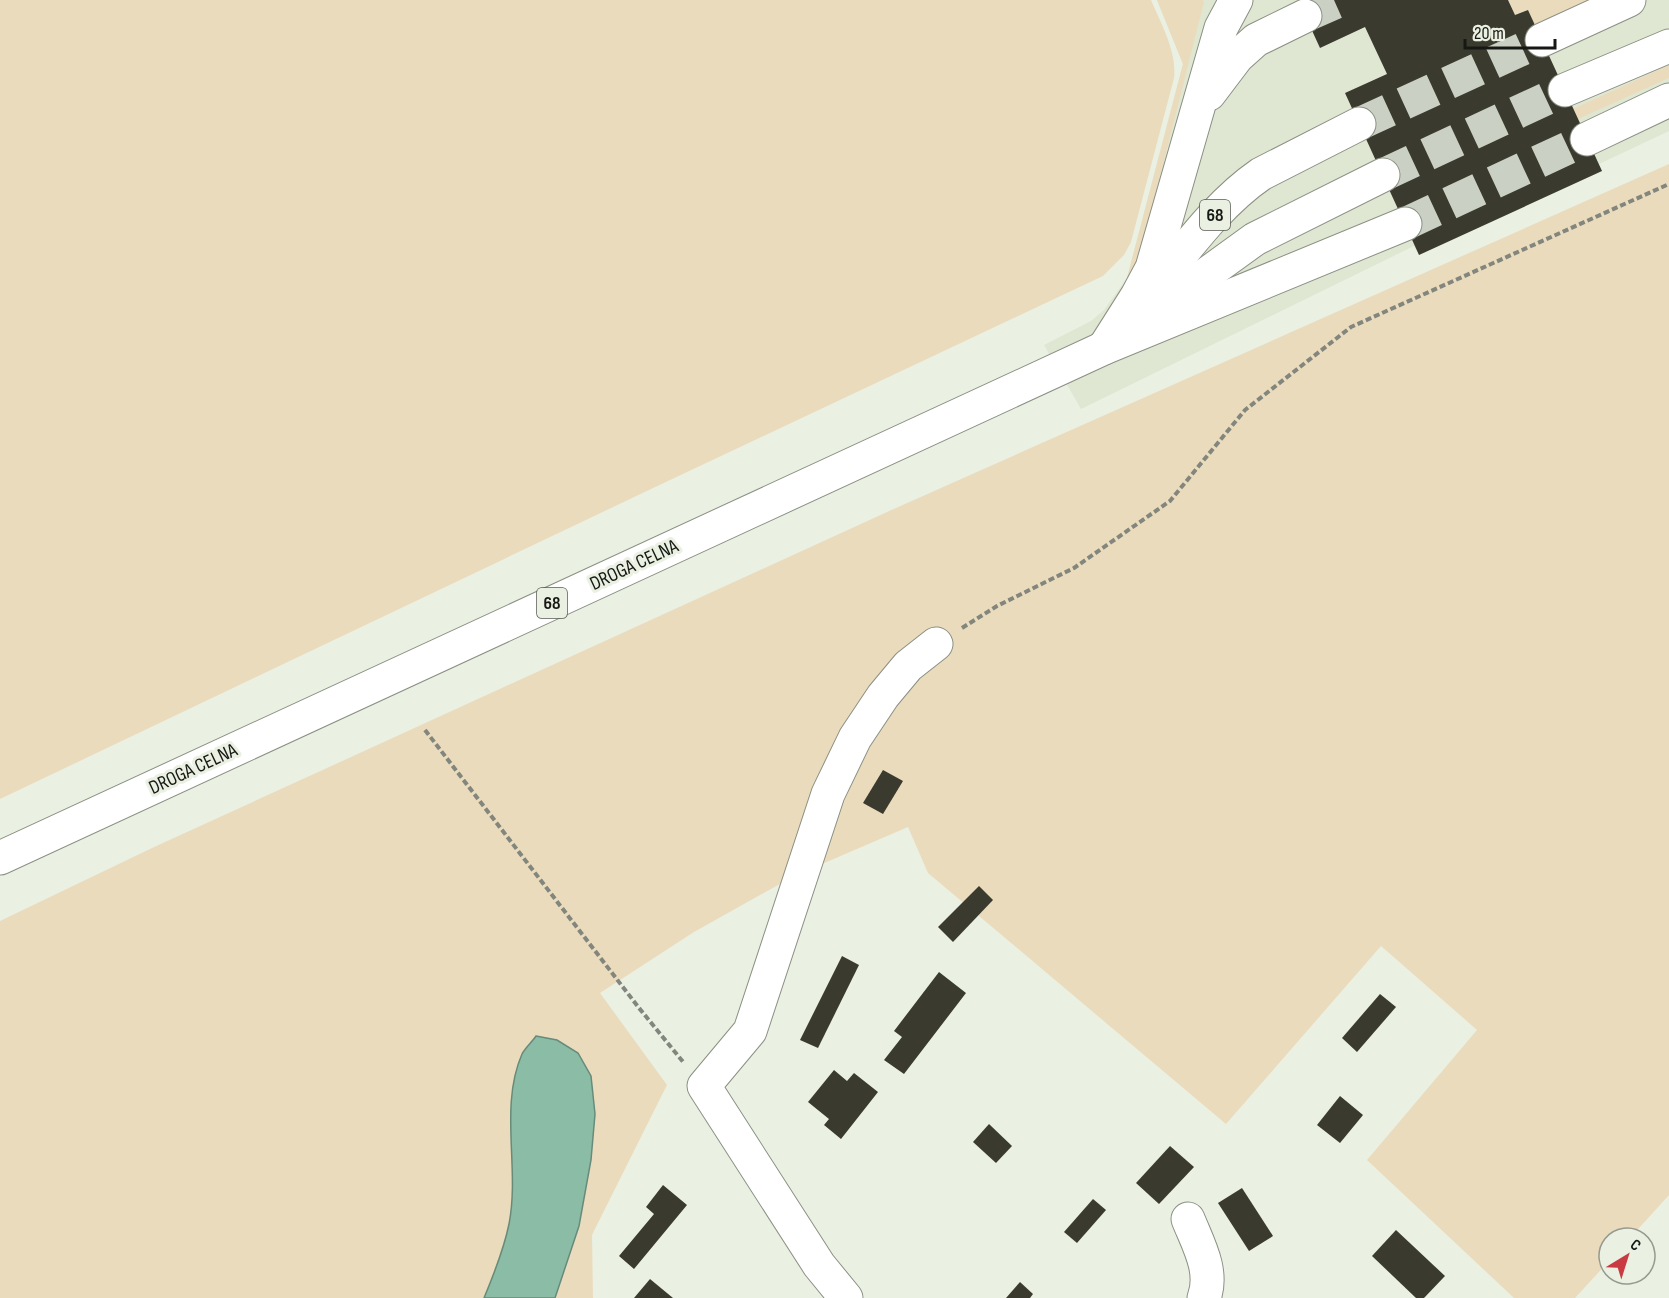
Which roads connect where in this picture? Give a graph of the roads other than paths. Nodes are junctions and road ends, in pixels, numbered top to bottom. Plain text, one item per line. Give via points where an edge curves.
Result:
1 (1236, 0) edge
2 (1629, 0) edge
3 (1305, 16) tunnel mouth
4 (1542, 40) tunnel mouth
5 (1669, 46) edge
6 (1565, 90) tunnel mouth
7 (1669, 100) edge
8 (1359, 124) tunnel mouth
9 (1587, 139) tunnel mouth
10 (1188, 142) junction
11 (1383, 175) tunnel mouth
12 (1405, 224) tunnel mouth
13 (1104, 348) junction
14 (936, 644) road end
15 (0, 858) edge
16 (1188, 1219) dead end
17 (846, 1298) edge
18 (1204, 1298) edge

1 - 10 main road, 68 via 1221,28
2 - 4 main road
3 - 10 main road, 68 via 1256,40 1237,57 1208,96
5 - 6 main road
7 - 9 main road
8 - 13 main road, 68 via 1248,183 1220,209
10 - 13 main road, 68 via 1152,268
11 - 13 main road, 68 via 1254,239
12 - 13 main road, 68
13 - 15 main road, DROGA CELNA / 68
14 - 17 main road via 908,666 855,738 828,794 750,1031 704,1086 819,1265
16 - 18 main road via 1208,1269

